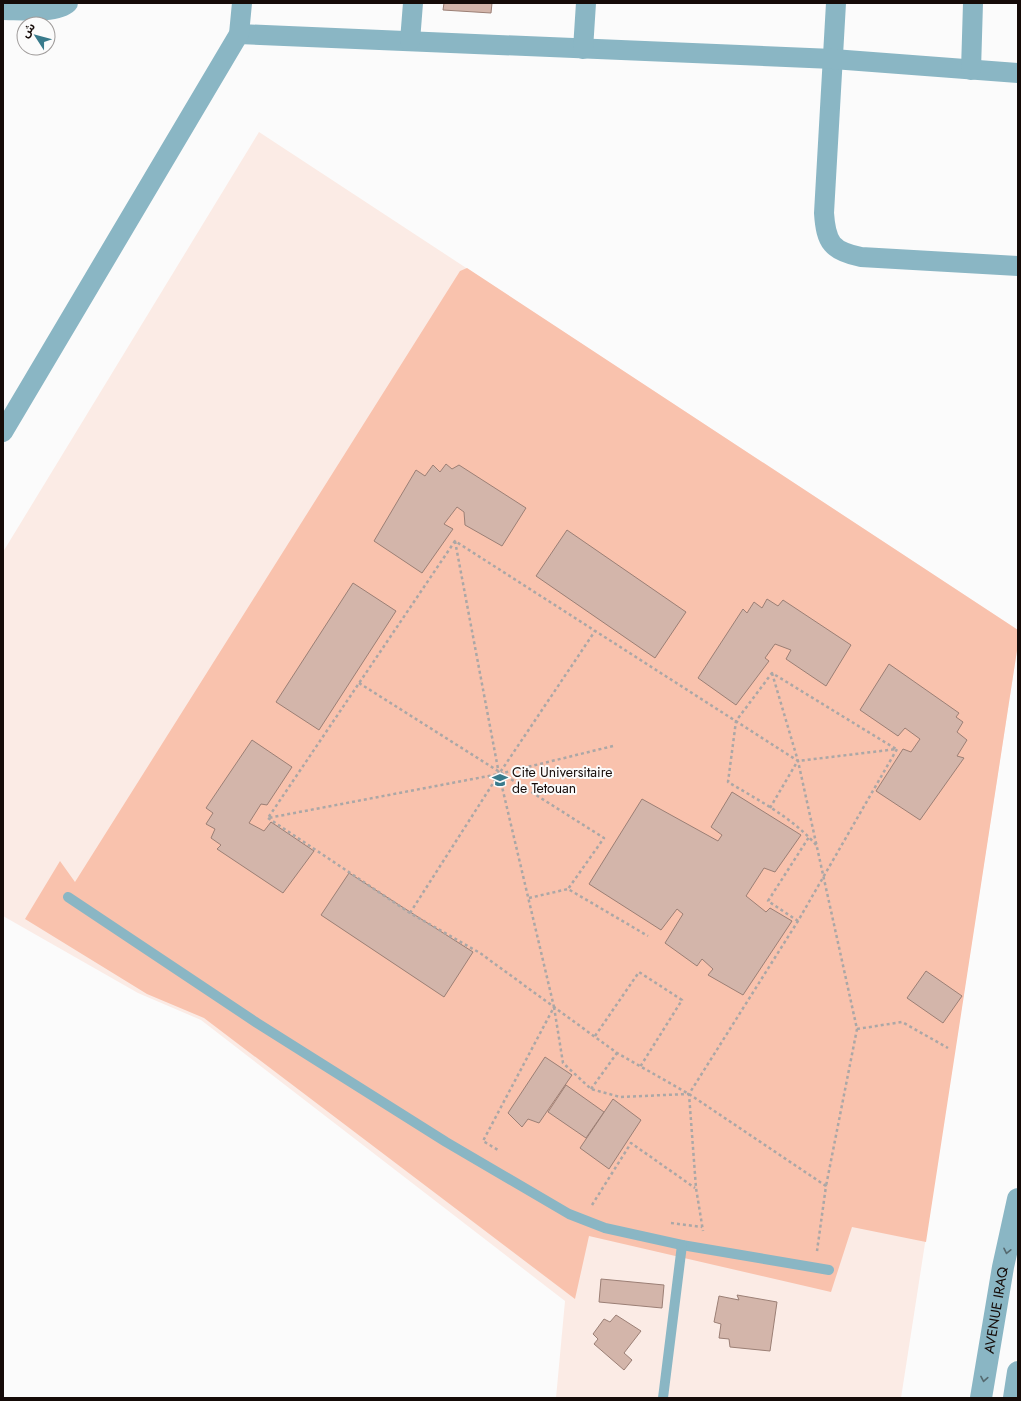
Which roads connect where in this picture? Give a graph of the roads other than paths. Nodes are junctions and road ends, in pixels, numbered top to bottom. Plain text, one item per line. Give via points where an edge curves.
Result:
1 (68, 3) edge
2 (242, 3) edge
3 (413, 3) edge
4 (586, 3) edge
5 (836, 3) edge
6 (973, 3) edge
7 (3, 10) edge
8 (239, 34) junction
9 (410, 42) junction
10 (583, 49) junction
11 (833, 59) junction
12 (971, 70) junction
13 (1018, 74) edge
14 (1018, 266) edge
15 (3, 432) edge
16 (68, 897) dead end
17 (1018, 1199) edge
18 (682, 1245) junction
19 (829, 1270) dead end
20 (1018, 1372) edge
21 (663, 1398) edge
22 (981, 1398) edge
23 (1014, 1398) edge

1 - 7 street via 56,10
2 - 8 street
3 - 9 street
4 - 10 street
5 - 11 street
6 - 12 street
8 - 9 street
8 - 15 street
9 - 10 street
10 - 11 street
11 - 12 street
11 - 14 street via 824,213 825,227 833,247 845,254 861,257
12 - 13 street
16 - 18 lane via 258,1023 520,1187 594,1226
17 -> 22 street, AVENUE IRAQ via 1003,1267
18 - 19 lane
18 - 21 lane
20 - 23 street

